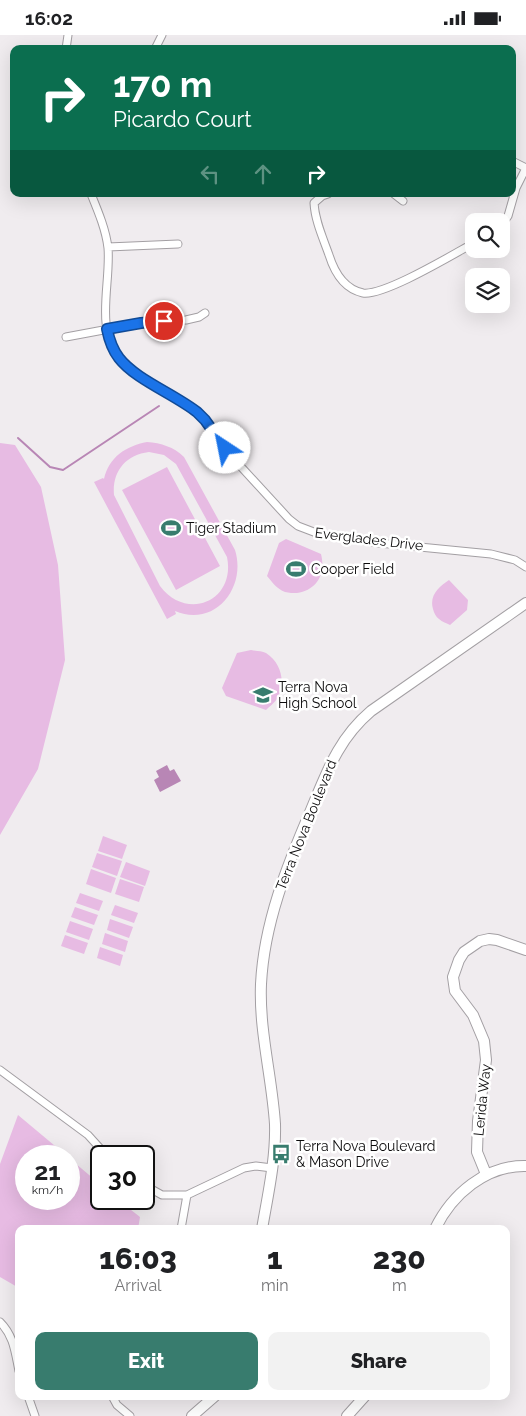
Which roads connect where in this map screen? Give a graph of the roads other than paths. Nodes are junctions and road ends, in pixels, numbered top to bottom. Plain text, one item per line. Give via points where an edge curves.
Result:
1 (526, 168) edge
2 (516, 188) edge
3 (92, 197) edge
4 (321, 197) edge
5 (398, 197) edge
6 (513, 197) edge
7 (403, 201) dead end
8 (509, 213) edge
9 (178, 244) dead end
10 (108, 247) junction
11 (465, 248) edge
12 (205, 313) dead end
13 (107, 329) junction
14 (66, 337) dead end
15 (526, 567) edge
16 (526, 603) edge
17 (526, 950) edge
18 (0, 1070) edge
19 (97, 1145) edge
20 (526, 1166) edge
21 (272, 1168) junction
22 (486, 1174) junction
23 (155, 1191) edge
24 (187, 1195) junction
25 (182, 1225) edge
26 (263, 1225) edge
27 (437, 1225) edge
28 (0, 1322) edge
29 (15, 1350) edge
30 (29, 1400) edge
31 (115, 1400) edge
32 (210, 1400) edge
33 (362, 1400) edge
34 (35, 1416) edge
35 (130, 1416) edge
36 (192, 1416) edge
37 (347, 1416) edge

1 - 2 street
3 - 10 street, Everglades Drive
4 - 11 street via 314,203 314,215 332,263 339,277 357,291 382,290
5 - 7 street
6 - 8 street
9 - 10 street
10 - 13 street, Everglades Drive
12 - 13 street via 186,321 152,321
13 - 14 street
13 - 15 street, Everglades Drive via 119,358 197,412 232,457 280,511 298,526 319,534 379,543 491,554
16 - 21 street, Terra Nova Boulevard via 371,711 342,741 330,765 283,877 263,967 262,1017 274,1121
17 - 22 street, Lerida Way via 489,939 480,941 464,952 453,977 455,991 473,1015 484,1041 486,1060 477,1152
18 - 19 street
20 - 22 street via 508,1167
21 - 24 street via 244,1168
21 - 26 street, Terra Nova Boulevard
22 - 27 street via 458,1198
23 - 24 street via 162,1195
24 - 25 street
28 - 29 street via 8,1330
30 - 34 street
31 - 35 street
32 - 36 street
33 - 37 street

